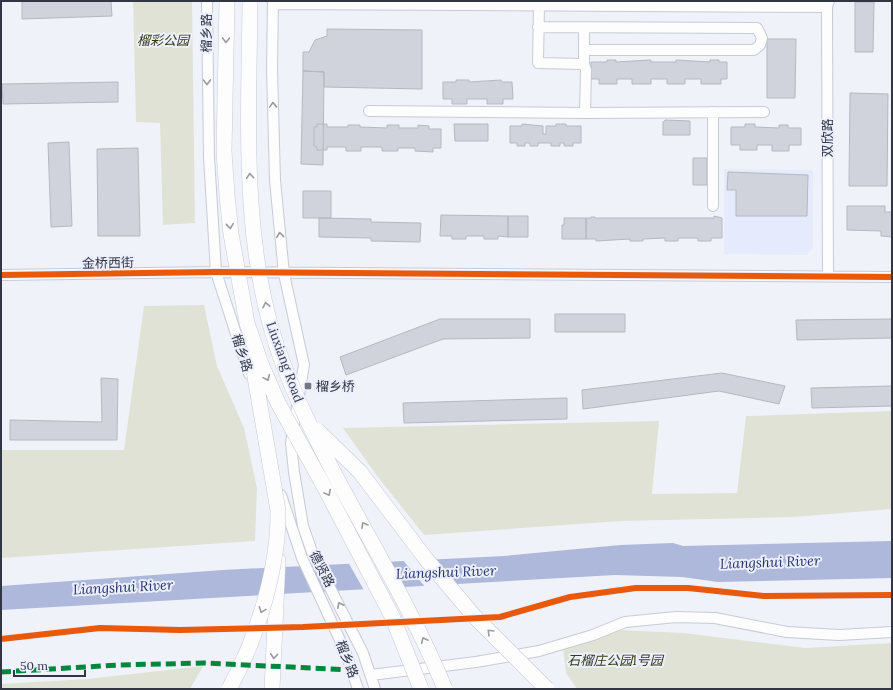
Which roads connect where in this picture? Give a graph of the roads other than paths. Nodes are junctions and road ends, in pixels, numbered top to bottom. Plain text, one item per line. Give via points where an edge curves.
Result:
1 (207, 1) edge
2 (227, 1) edge
3 (250, 1) edge
4 (273, 2) edge
5 (828, 4) edge
6 (539, 5) junction
7 (538, 27) junction
8 (584, 27) junction
9 (584, 50) junction
10 (584, 64) junction
11 (369, 111) dead end
12 (713, 112) junction
13 (764, 112) dead end
14 (585, 113) junction
15 (713, 206) dead end
16 (216, 272) junction
17 (284, 274) junction
18 (1, 275) edge
19 (828, 276) junction
20 (892, 277) edge
21 (247, 323) junction
22 (306, 419) junction
23 (279, 533) junction
24 (892, 632) edge
25 (371, 675) junction
26 (229, 689) edge
27 (272, 689) edge
28 (358, 689) edge
29 (375, 689) edge
30 (421, 689) edge
31 (445, 689) edge
32 (547, 689) edge

1 -> 16 street, 榴乡路 via 209,157
2 -> 21 highway, Liuxiang Road, bridge via 224,151 231,234
22 -> 3 highway, Liuxiang Road, bridge via 275,338 255,250 249,153
4 - 6 street
17 -> 4 street via 275,180
5 - 6 street
5 - 19 street, 双欣路
6 - 7 street
7 - 8 street
7 - 10 street via 538,63
8 - 9 street
8 - 9 street via 757,28 762,38 760,45 754,50
9 - 10 street
10 - 14 street
11 - 14 street
12 - 13 street
12 - 14 street
12 - 15 street
16 - 17 street, 金桥西街
16 - 18 street, 金桥西街
16 - 28 street, 榴乡路 via 260,408 277,482 294,538 345,651
17 - 19 street, 金桥西街
25 -> 17 street, 德贤路 via 363,652 312,552 303,526 291,442 304,365
19 - 20 street, 金桥西街
21 - 23 highway, bridge via 278,510
21 -> 30 highway, Liuxiang Road, bridge via 278,403 392,616
31 -> 22 highway, Liuxiang Road, bridge via 394,581
32 -> 22 highway, bridge via 474,616 426,559 360,472
23 -> 26 highway, bridge via 266,601
23 -> 27 highway, bridge
24 - 25 street via 839,635 787,632 715,618 676,617 625,622 593,635 539,651
25 - 29 street, 德贤路

